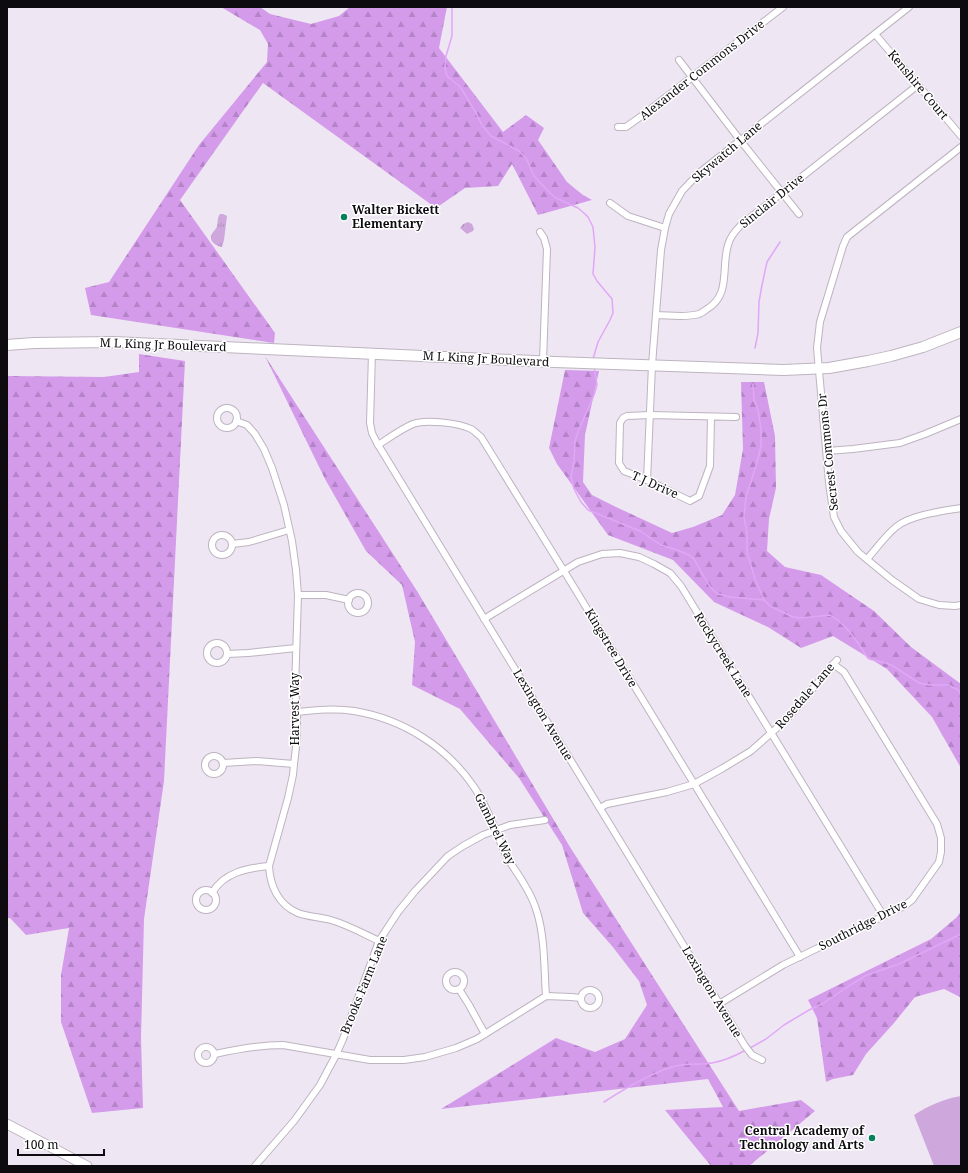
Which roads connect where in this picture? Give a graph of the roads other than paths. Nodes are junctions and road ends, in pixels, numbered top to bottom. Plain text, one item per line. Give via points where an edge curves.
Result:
1 (783, 7) edge
2 (910, 7) edge
3 (875, 34) junction
4 (679, 60) dead end
5 (693, 78) junction
6 (918, 85) junction
7 (618, 127) dead end
8 (961, 136) edge
9 (740, 140) junction
10 (961, 147) edge
11 (782, 192) junction
12 (610, 203) dead end
13 (799, 214) dead end
14 (665, 228) junction
15 (540, 232) dead end
16 (656, 315) junction
17 (961, 332) edge
18 (7, 345) edge
19 (372, 353) junction
20 (543, 361) junction
21 (652, 365) junction
22 (820, 368) junction
23 (650, 415) junction
24 (711, 417) junction
25 (736, 417) dead end
26 (961, 419) edge
27 (236, 421) dead end
28 (378, 445) junction
29 (827, 451) junction
30 (647, 480) junction
31 (961, 508) edge
32 (289, 530) junction
33 (232, 544) dead end
34 (867, 559) junction
35 (564, 571) junction
36 (298, 595) junction
37 (349, 600) dead end
38 (961, 605) edge
39 (484, 619) junction
40 (296, 648) junction
41 (227, 654) dead end
42 (835, 662) joint
43 (297, 712) junction
44 (772, 734) junction
45 (223, 763) dead end
46 (294, 764) junction
47 (694, 784) junction
48 (600, 808) junction
49 (545, 820) dead end
50 (495, 831) junction
51 (269, 866) junction
52 (212, 893) dead end
53 (883, 915) junction
54 (380, 941) junction
55 (800, 956) junction
56 (459, 988) dead end
57 (546, 996) junction
58 (581, 998) dead end
59 (719, 1004) junction
60 (485, 1034) junction
61 (214, 1054) dead end
62 (336, 1055) junction
63 (762, 1060) dead end
64 (7, 1124) edge
65 (260, 1161) junction
66 (87, 1166) edge
67 (255, 1166) edge
68 (265, 1166) edge

1 - 5 street, Alexander Commons Drive
2 - 3 street, Skywatch Lane
3 - 6 street, Kenshire Court
3 - 9 street, Skywatch Lane
4 - 5 street
5 - 7 street, Alexander Commons Drive via 643,116 626,127
5 - 9 street
6 - 8 street, Kenshire Court
6 - 11 street, Sinclair Drive
9 - 11 street
9 - 14 street, Skywatch Lane via 699,173 682,192 669,214
10 - 22 street, Secrest Commons Dr via 848,237 820,322 817,348
11 - 13 street
11 - 16 street, Sinclair Drive via 732,235 727,245 723,287 713,306 694,315
12 - 14 street via 628,216
14 - 16 street, Skywatch Lane
15 - 20 street via 547,249
16 - 21 street, Skywatch Lane
17 - 22 main road, M L King Jr Boulevard via 923,347 890,356
18 - 19 main road, M L King Jr Boulevard via 113,342
19 - 20 main road, M L King Jr Boulevard
19 - 28 street, Lexington Avenue via 370,423
20 - 21 main road, M L King Jr Boulevard
21 - 22 main road, M L King Jr Boulevard via 783,370
21 - 23 street, Skywatch Lane
22 - 29 street, Secrest Commons Dr
23 - 24 street, T J Drive
23 - 30 street, Skywatch Lane
23 - 30 street, T J Drive via 627,416 620,423 619,463 624,471
24 - 25 street, T J Drive
24 - 30 street, T J Drive via 710,466 699,496 690,501
26 - 29 street via 900,443
27 - 32 street, Harvest Way via 247,425 264,449 284,505
28 - 35 street, Kingstree Drive via 411,425 423,421 463,426 472,430 481,437
28 - 39 street, Lexington Avenue
29 - 34 street, Secrest Commons Dr via 834,517 841,531
31 - 34 street via 910,519 897,526
32 - 33 street
32 - 36 street, Harvest Way
34 - 38 street, Secrest Commons Dr via 919,599 939,606
35 - 39 street, Rockycreek Lane
35 - 44 street, Rockycreek Lane via 578,562 602,554 620,553 638,557 670,573 681,586
35 - 47 street, Kingstree Drive
36 - 37 street via 326,595
36 - 40 street, Harvest Way
39 - 48 street, Lexington Avenue
40 - 41 street
40 - 43 street, Harvest Way
42 - 44 street, Rosedale Lane
42 - 53 street, Southridge Drive via 844,672 937,824 941,838 939,862 912,900
43 - 46 street, Harvest Way
43 - 50 street, Gambrel Way via 353,711 386,719 414,731 457,764 475,787
44 - 47 street, Rosedale Lane via 723,768
44 - 53 street, Rockycreek Lane
45 - 46 street via 257,761
46 - 51 street, Harvest Way via 288,798
47 - 48 street, Rosedale Lane via 607,804
47 - 55 street, Kingstree Drive
48 - 59 street, Lexington Avenue
49 - 50 street, Brooks Farm Lane via 510,825
50 - 54 street, Brooks Farm Lane via 448,856 398,912
50 - 57 street, Gambrel Way via 537,911 542,938
51 - 52 street via 251,868 230,875
51 - 54 street, Harvest Way via 274,891 285,906 298,913 345,924
53 - 55 street, Southridge Drive
54 - 62 street, Brooks Farm Lane
55 - 59 street, Southridge Drive
56 - 60 street
57 - 58 street
57 - 60 street
59 - 63 street, Lexington Avenue via 745,1046 752,1055
60 - 62 street via 456,1048 404,1060 370,1060
61 - 62 street via 246,1047 283,1045
62 - 65 street, Brooks Farm Lane via 312,1097
64 - 66 main road
65 - 67 street, Brooks Farm Lane
65 - 68 street

